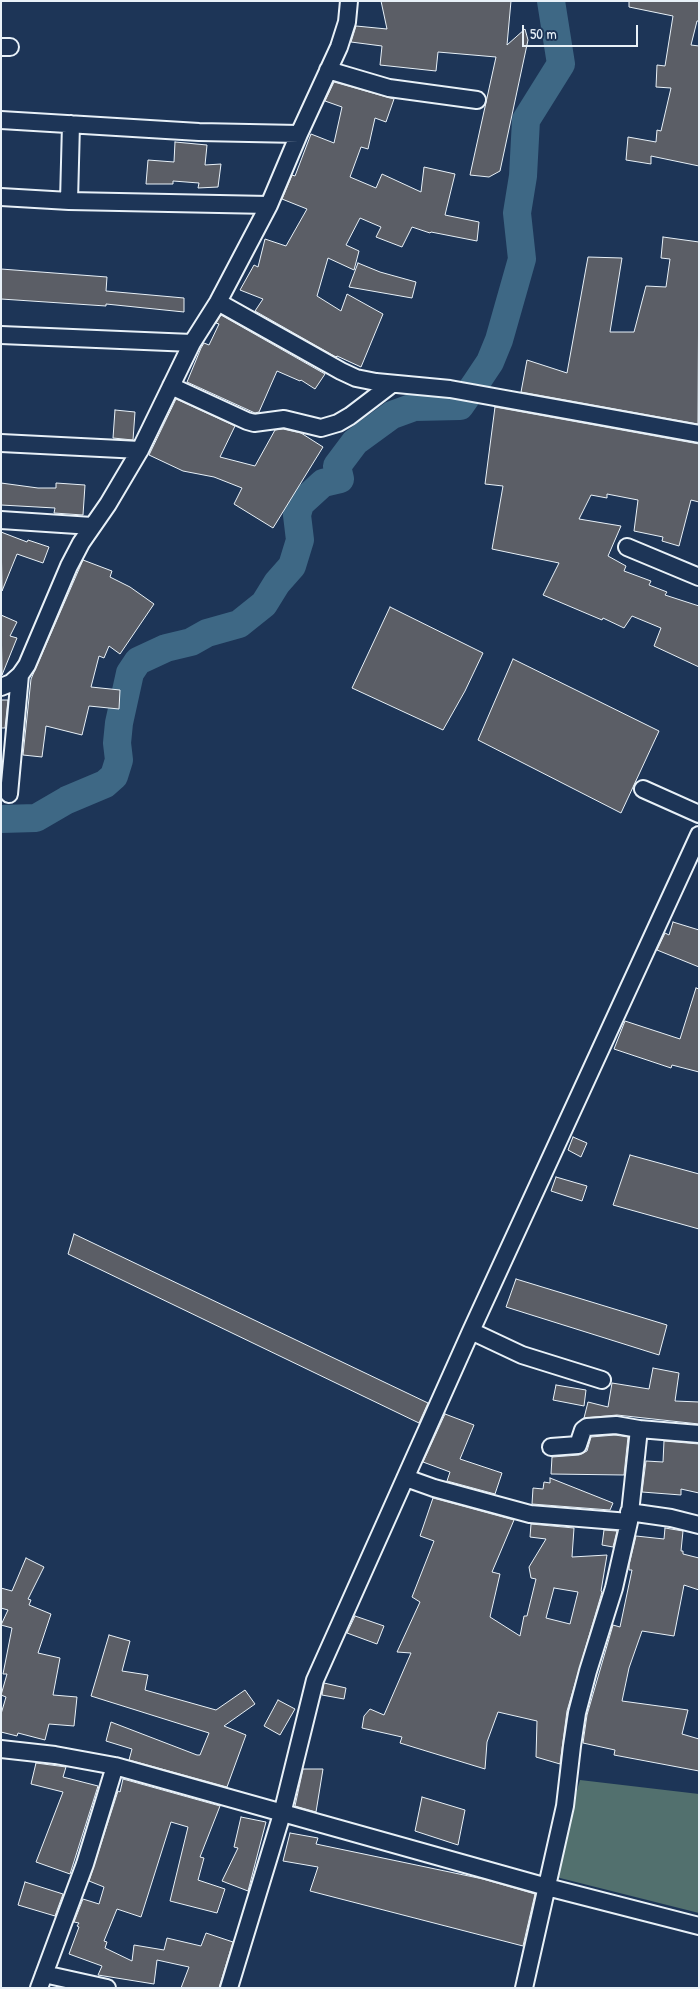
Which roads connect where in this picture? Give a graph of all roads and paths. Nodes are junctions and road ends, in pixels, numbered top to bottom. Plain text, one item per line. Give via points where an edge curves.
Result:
1 (349, 1) edge
2 (328, 70) junction
3 (477, 100) dead end
4 (1, 120) edge
5 (71, 124) junction
6 (299, 134) junction
7 (1, 196) edge
8 (69, 201) junction
9 (269, 205) junction
10 (218, 302) junction
11 (1, 336) edge
12 (192, 343) junction
13 (392, 384) junction
14 (171, 386) junction
15 (699, 434) edge
16 (1, 443) edge
17 (140, 450) junction
18 (1, 520) edge
19 (92, 526) junction
20 (627, 547) dead end
21 (699, 578) edge
22 (20, 675) junction
23 (1, 687) edge
24 (643, 789) dead end
25 (9, 794) dead end
26 (699, 814) edge
27 (699, 835) edge
28 (470, 1331) junction
29 (602, 1380) dead end
30 (639, 1429) junction
31 (699, 1434) edge
32 (551, 1447) dead end
33 (406, 1478) junction
34 (629, 1517) junction
35 (699, 1524) edge
36 (1, 1748) edge
37 (115, 1766) junction
38 (282, 1814) junction
39 (547, 1887) junction
40 (699, 1926) edge
41 (42, 1981) edge
42 (107, 1988) edge
43 (229, 1988) edge
44 (524, 1988) edge

1 - 2 street via 341,39
2 - 3 street via 389,88
2 - 6 street
4 - 5 street
5 - 6 street
5 - 8 street
6 - 9 street
7 - 8 street
8 - 9 street
9 - 10 street
10 - 12 street
10 - 13 street via 341,371 356,378
11 - 12 street
12 - 14 street
13 - 14 street via 338,424 321,428 284,419 254,423
13 - 15 street via 450,389
14 - 17 street
16 - 17 street
17 - 19 street
18 - 19 street
19 - 22 street via 69,566
20 - 21 street
22 - 23 street
22 - 25 street
24 - 26 street
27 - 28 street
28 - 29 street via 522,1355
28 - 33 street
30 - 31 street
30 - 32 street via 616,1425 587,1427 578,1445
30 - 34 street
33 - 34 street via 530,1514
33 - 38 street via 315,1680
34 - 35 street via 671,1518
34 - 39 street via 614,1588 577,1713 565,1806
36 - 37 street
37 - 38 street
37 - 41 street via 85,1864
38 - 39 street
38 - 43 street
39 - 40 street
39 - 44 street
41 - 42 street

